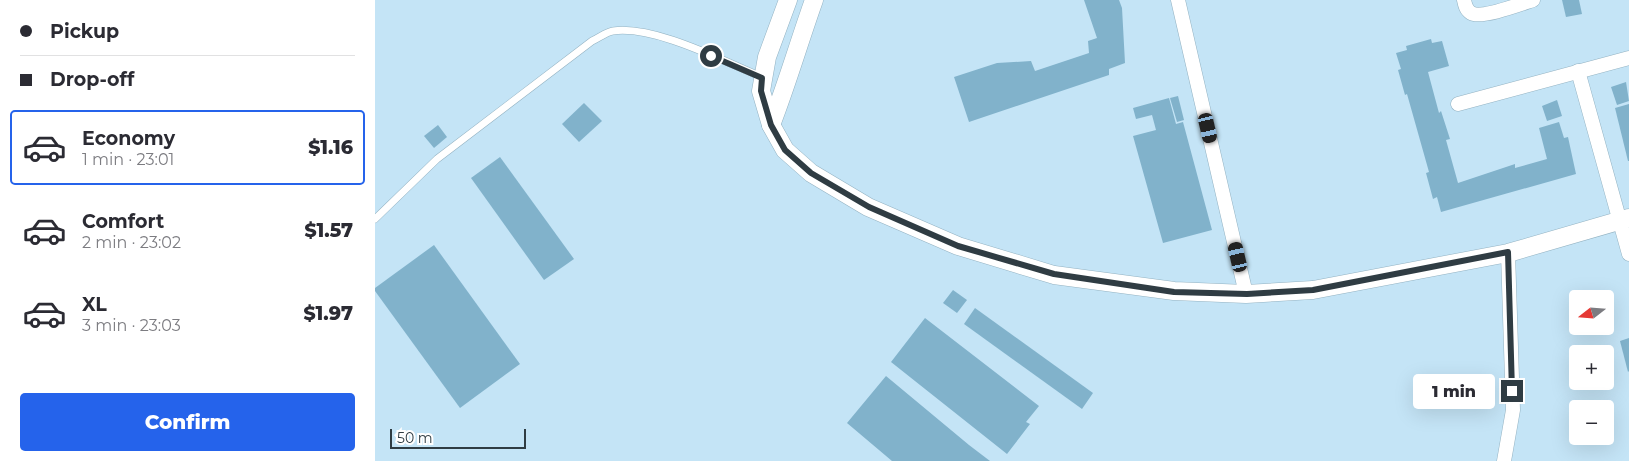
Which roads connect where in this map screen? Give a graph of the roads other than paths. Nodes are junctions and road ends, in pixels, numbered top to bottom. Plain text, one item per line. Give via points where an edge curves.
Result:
1 (788, 0) edge
2 (814, 0) edge
3 (1178, 0) edge
4 (1463, 0) edge
5 (1533, 0) edge
6 (1629, 58) edge
7 (1579, 71) junction
8 (762, 78) junction
9 (1458, 104) dead end
10 (771, 125) junction
11 (375, 219) edge
12 (1625, 219) edge
13 (1508, 252) junction
14 (1629, 254) edge
15 (1247, 294) junction
16 (1504, 461) edge

1 - 8 street
2 - 10 street
3 - 15 street
4 - 5 street via 1473,15
6 - 7 street
7 - 9 street
7 - 12 street
8 - 10 street via 761,91
8 - 11 lane via 677,42 644,32 612,31 593,41 437,159
10 - 15 street via 785,150 811,173 869,207 958,246 1054,274 1174,292
12 - 13 street
12 - 14 street
13 - 15 street via 1313,290
13 - 16 street via 1513,410

